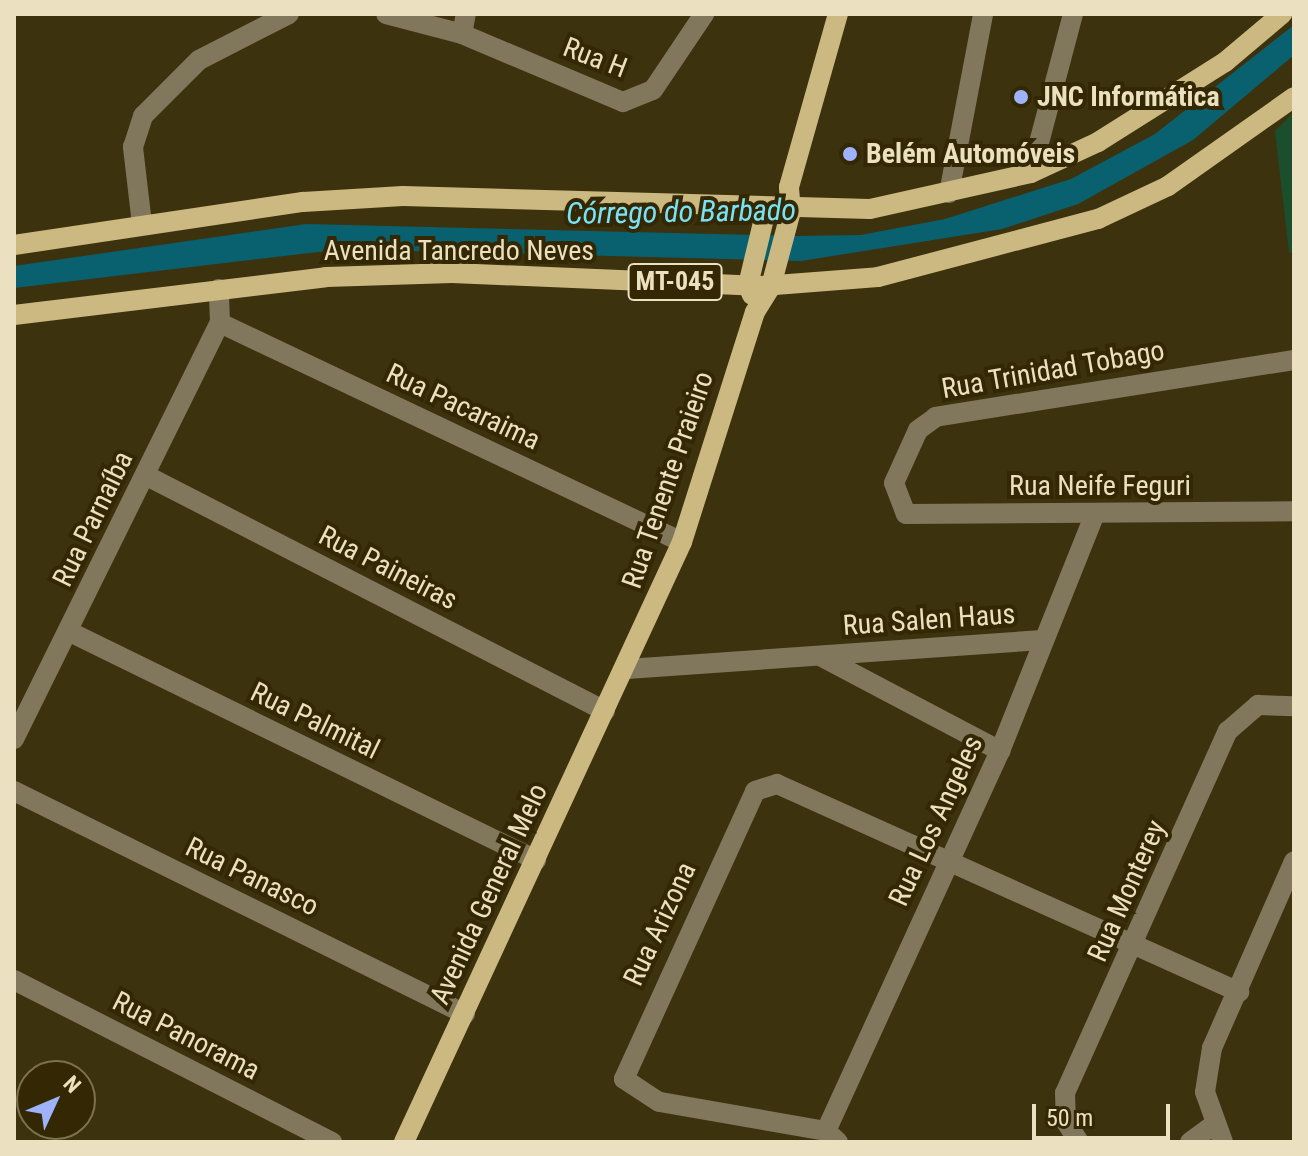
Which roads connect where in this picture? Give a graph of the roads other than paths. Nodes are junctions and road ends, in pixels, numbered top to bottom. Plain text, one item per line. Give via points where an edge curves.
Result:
1 (289, 14) edge
2 (386, 14) edge
3 (704, 14) edge
4 (838, 14) edge
5 (983, 14) edge
6 (1073, 14) edge
7 (1282, 14) edge
8 (464, 24) edge
9 (1294, 97) edge
10 (1031, 173) junction
11 (789, 187) junction
12 (949, 193) junction
13 (765, 216) junction
14 (789, 219) junction
15 (142, 224) junction
16 (14, 245) edge
17 (750, 279) junction
18 (773, 279) junction
19 (219, 289) junction
20 (757, 306) junction
21 (14, 315) edge
22 (220, 323) junction
23 (1294, 360) edge
24 (145, 475) junction
25 (1294, 511) edge
26 (906, 514) joint
27 (1094, 516) junction
28 (682, 542) junction
29 (70, 632) junction
30 (1042, 640) junction
31 (820, 656) junction
32 (627, 669) junction
33 (14, 699) edge
34 (1294, 706) edge
35 (605, 711) junction
36 (23, 720) junction
37 (14, 739) edge
38 (1000, 751) junction
39 (14, 791) edge
40 (536, 860) junction
41 (947, 860) junction
42 (1294, 861) edge
43 (1134, 945) junction
44 (14, 980) edge
45 (1239, 992) junction
46 (465, 1014) junction
47 (1218, 1134) edge
48 (832, 1136) edge
49 (332, 1142) edge
50 (404, 1142) edge
51 (1079, 1142) edge
52 (1190, 1142) edge

1 - 15 street via 199,60 143,116 133,147
2 - 8 street, Rua H
3 - 8 street, Rua H via 653,90 623,102
4 - 11 main road
5 - 12 street
6 - 10 street
7 - 10 main road, Avenida Tancredo Neves via 1159,107
9 - 18 main road, Avenida Tancredo Neves / MT-045 via 1168,186 1098,219 878,277
10 - 12 main road, Avenida Tancredo Neves
11 - 13 main road
11 - 14 main road
12 - 14 main road, Avenida Tancredo Neves
13 - 14 main road, Avenida Tancredo Neves
13 - 15 main road, Avenida Tancredo Neves via 403,196
13 - 17 main road
14 - 18 main road, Rua Tenente Praieiro
15 - 16 main road, Avenida Tancredo Neves
17 - 18 main road, Avenida Tancredo Neves / MT-045
17 - 19 main road, Avenida Tancredo Neves / MT-045 via 452,273
17 - 20 main road
18 - 20 main road, Rua Tenente Praieiro
19 - 21 main road, Avenida Tancredo Neves / MT-045
19 - 22 street
20 - 28 main road, Rua Tenente Praieiro
22 - 24 street, Rua Parnaíba
22 - 28 street, Rua Pacaraima
23 - 26 street, Rua Trinidad Tobago via 936,417 918,430 894,483
24 - 29 street, Rua Parnaíba
24 - 35 street, Rua Paineiras
25 - 27 street, Rua Neife Feguri
26 - 27 street, Rua Neife Feguri
27 - 30 street, Rua Los Angeles
28 - 32 main road, Rua Tenente Praieiro
29 - 36 street, Rua Parnaíba
29 - 40 street, Rua Palmital
30 - 31 street, Rua Salen Haus
30 - 38 street, Rua Los Angeles
31 - 32 street, Rua Salen Haus
31 - 38 street, Rua Salen Haus
32 - 35 main road, Avenida General Melo
33 - 36 street
34 - 43 street, Rua Monterey via 1258,705 1228,731
35 - 40 main road, Avenida General Melo
36 - 37 street, Rua Parnaíba
38 - 41 street, Rua Los Angeles
39 - 46 street, Rua Panasco
40 - 46 main road, Avenida General Melo
41 - 43 street
41 - 48 street, Rua Los Angeles
41 - 48 street, Rua Arizona via 777,784 755,791 628,1058 624,1079 659,1102
42 - 45 street
43 - 45 street
43 - 51 street, Rua Monterey via 1065,1093 1066,1122
44 - 49 street, Rua Panorama
45 - 47 street via 1212,1048 1205,1092
46 - 50 main road, Avenida General Melo
47 - 52 street

